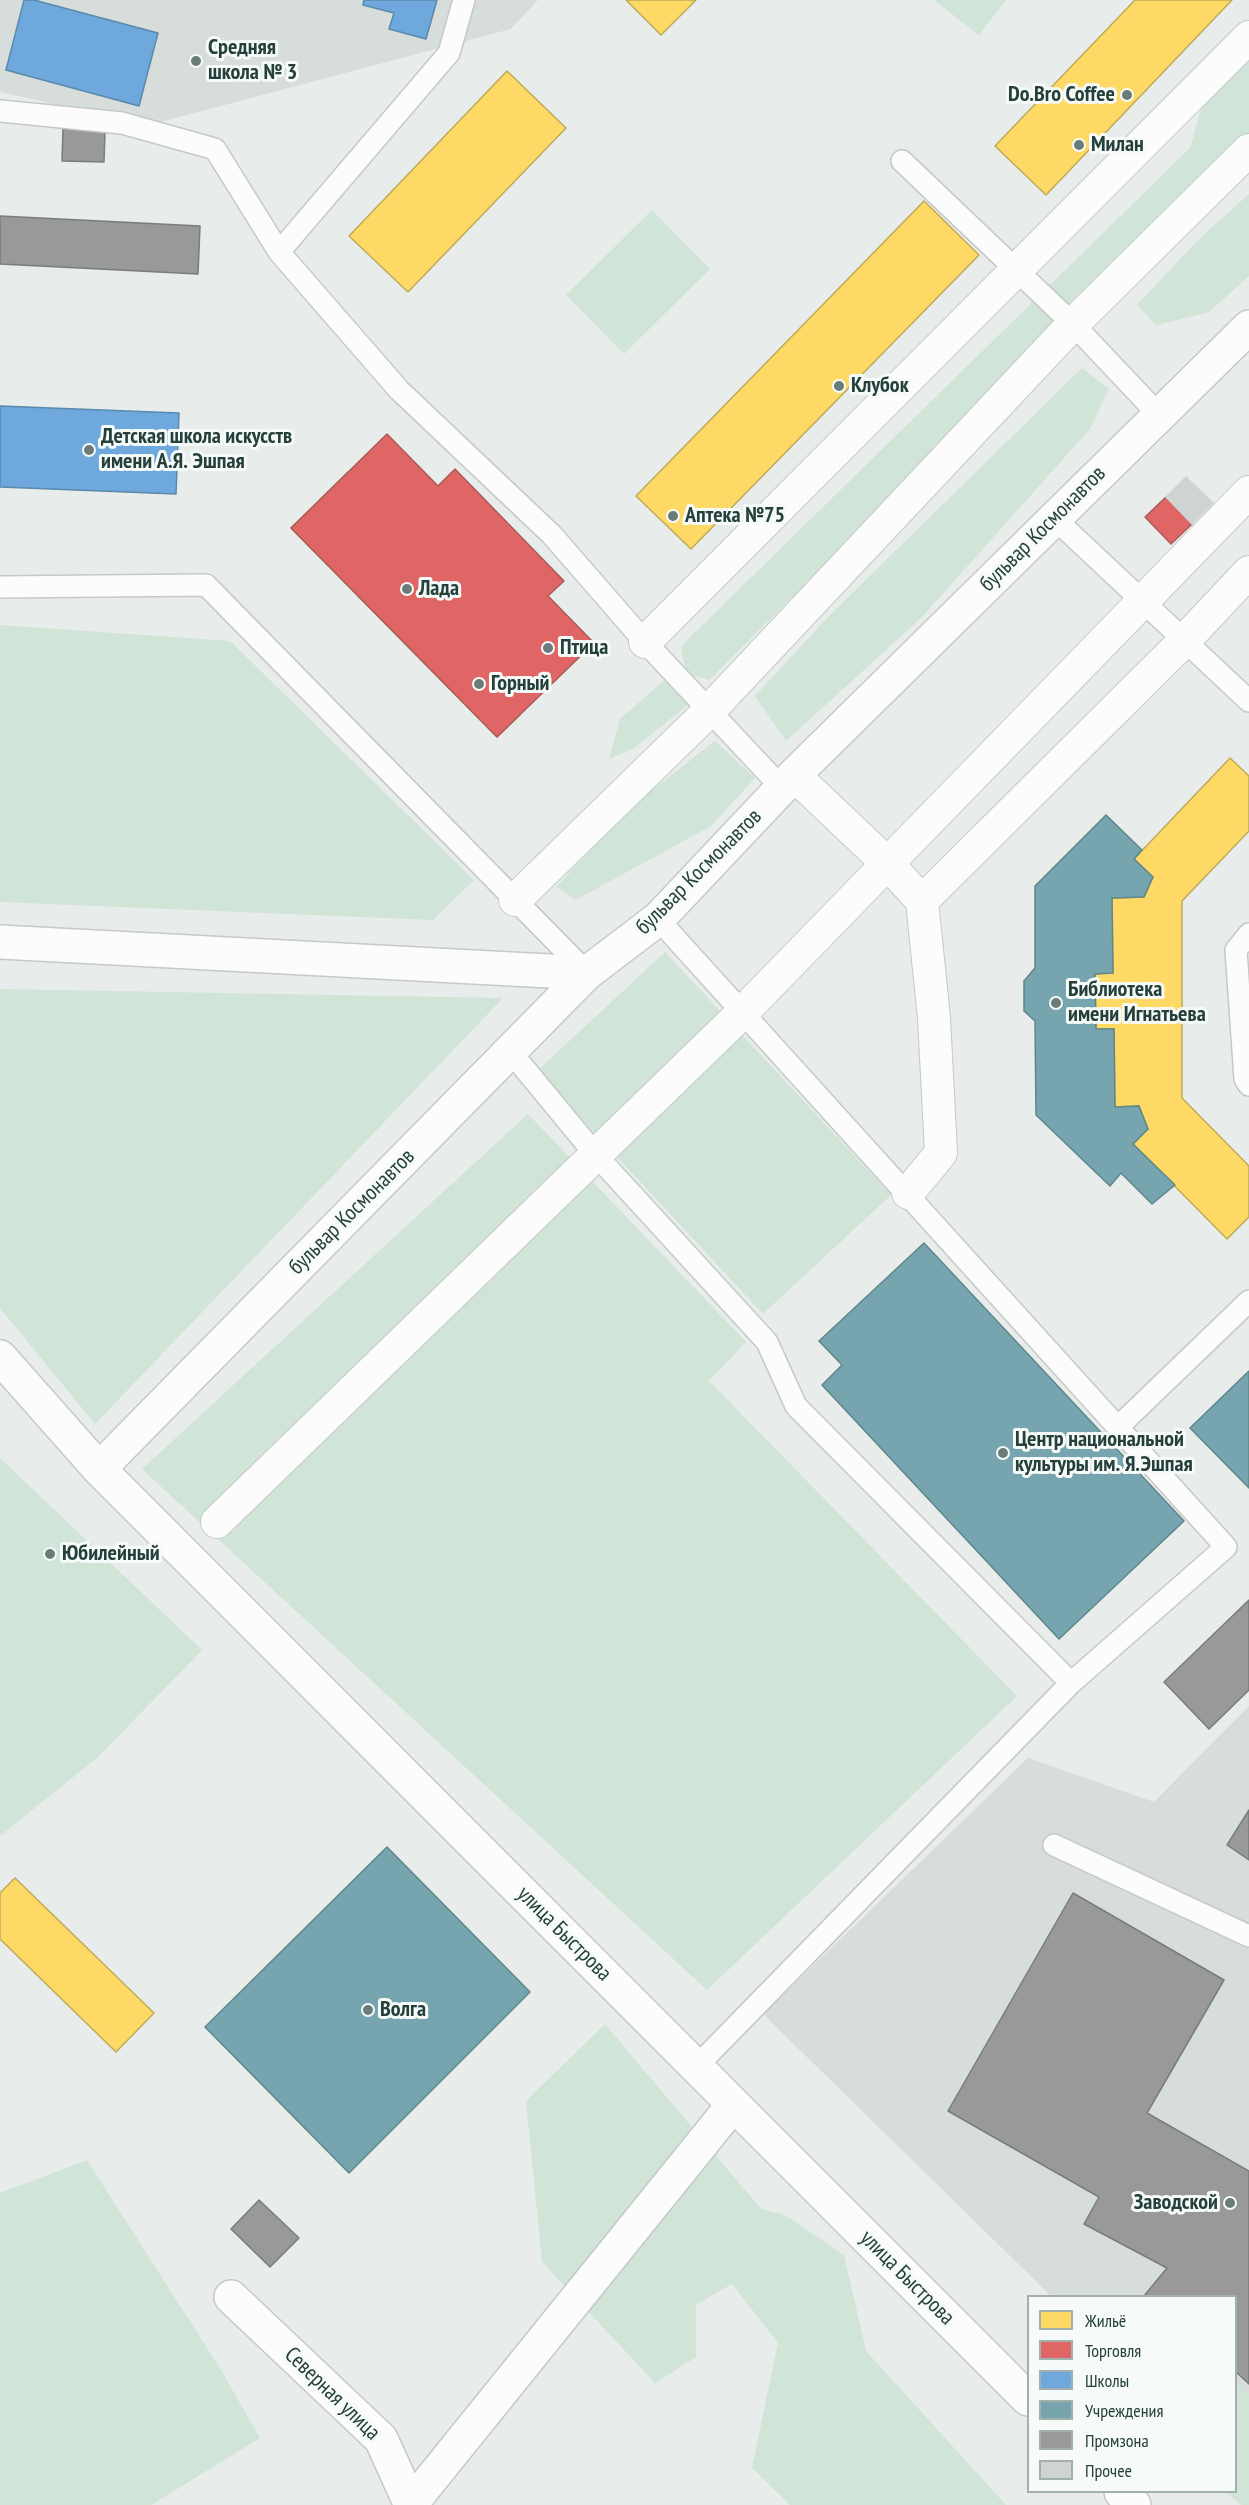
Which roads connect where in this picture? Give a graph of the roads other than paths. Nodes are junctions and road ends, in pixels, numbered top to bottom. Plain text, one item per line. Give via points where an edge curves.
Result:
1 (464, 0) edge
2 (1249, 37) edge
3 (0, 111) edge
4 (1249, 150) edge
5 (902, 161) dead end
6 (279, 252) junction
7 (1015, 269) junction
8 (1074, 324) junction
9 (1249, 327) edge
10 (1159, 415) junction
11 (1249, 492) edge
12 (1054, 518) junction
13 (1249, 572) edge
14 (0, 587) edge
15 (1143, 601) junction
16 (1185, 640) junction
17 (645, 642) junction
18 (1249, 701) edge
19 (709, 711) junction
20 (788, 781) junction
21 (888, 864) junction
22 (515, 900) junction
23 (922, 901) junction
24 (658, 919) junction
25 (1249, 934) edge
26 (0, 942) edge
27 (587, 973) junction
28 (742, 1013) junction
29 (510, 1051) junction
30 (1249, 1085) edge
31 (595, 1154) junction
32 (908, 1193) junction
33 (1249, 1301) edge
34 (0, 1357) edge
35 (1118, 1427) junction
36 (99, 1469) junction
37 (217, 1522) dead end
38 (1071, 1683) junction
39 (1054, 1845) dead end
40 (1249, 1936) edge
41 (696, 2067) junction
42 (733, 2105) junction
43 (231, 2298) dead end
44 (1027, 2397) edge
45 (1122, 2493) edge
46 (411, 2505) edge
47 (1134, 2505) edge

1 - 6 lane via 449,53
2 - 7 street
3 - 6 lane via 122,123 215,149
4 - 8 street
5 - 7 lane
6 - 17 lane via 399,390 552,536
7 - 8 lane
7 - 17 street
8 - 10 lane
8 - 19 street
9 - 10 street, бульвар Космонавтов
10 - 12 street, бульвар Космонавтов
11 - 15 street
12 - 15 lane
12 - 20 street, бульвар Космонавтов
13 - 16 street
14 - 22 lane via 206,585
15 - 16 lane
15 - 21 street
16 - 18 lane
16 - 23 street
17 - 19 lane
19 - 20 lane
19 - 22 street
20 - 21 street
20 - 24 street, бульвар Космонавтов
21 - 23 street
21 - 28 street
22 - 27 lane
23 - 32 street via 934,1018 941,1153
24 - 27 street, бульвар Космонавтов
24 - 28 lane
25 - 30 lane via 1236,950 1245,1079
26 - 27 street
27 - 29 street, бульвар Космонавтов
28 - 31 street
28 - 32 lane
29 - 31 lane
29 - 36 street, бульвар Космонавтов
31 - 37 street
31 - 38 lane via 767,1342 796,1406
32 - 35 lane
33 - 35 lane
34 - 36 street, улица Быстрова
35 - 38 lane via 1226,1547
36 - 41 street, улица Быстрова
38 - 41 lane
39 - 40 lane
41 - 42 street, улица Быстрова
42 - 44 street, улица Быстрова
42 - 46 street
43 - 46 street, Северная улица via 381,2439
45 - 47 street

